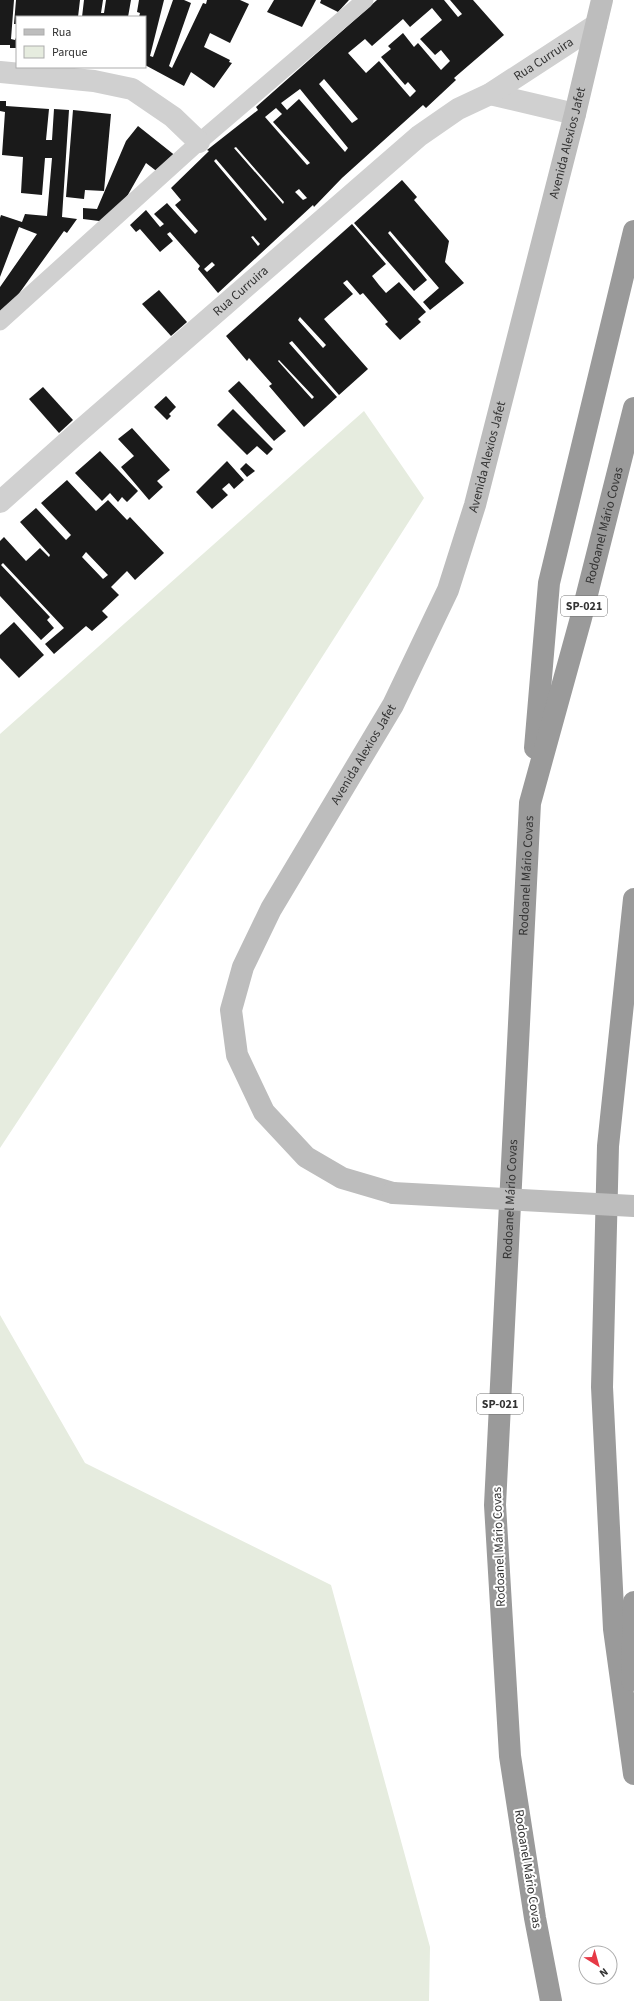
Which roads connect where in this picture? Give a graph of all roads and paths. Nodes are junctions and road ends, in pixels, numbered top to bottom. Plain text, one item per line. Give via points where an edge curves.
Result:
1 (365, 0) edge
2 (602, 0) edge
3 (596, 25) junction
4 (0, 72) edge
5 (490, 94) junction
6 (576, 114) junction
7 (199, 142) junction
8 (634, 231) edge
9 (0, 322) edge
10 (634, 408) edge
11 (0, 502) edge
12 (530, 803) junction
13 (634, 899) edge
14 (634, 1206) edge
15 (634, 1602) edge
16 (630, 1749) junction
17 (634, 1774) edge
18 (551, 2001) edge

1 - 7 lane
2 - 3 main road, Avenida Alexios Jafet
3 - 5 street, Rua Curruira
3 - 6 main road, Avenida Alexios Jafet
4 - 7 street via 94,81 132,89 173,117
5 - 6 street, Rua Curruira
5 - 11 street, Rua Curruira via 458,109 419,136
6 - 14 main road, Avenida Alexios Jafet, bridge via 475,505 448,590 393,704 271,909 243,967 231,1010 238,1055 264,1112 306,1157 342,1178 393,1193
7 - 9 lane
8 - 12 highway via 549,583
10 - 12 highway, Rodoanel Mário Covas / SP-021 via 581,618
12 - 18 highway, Rodoanel Mário Covas / SP-021 via 495,1505 510,1756 535,1918
13 - 16 highway via 608,1146 602,1387 614,1629
15 - 16 highway
16 - 17 highway

